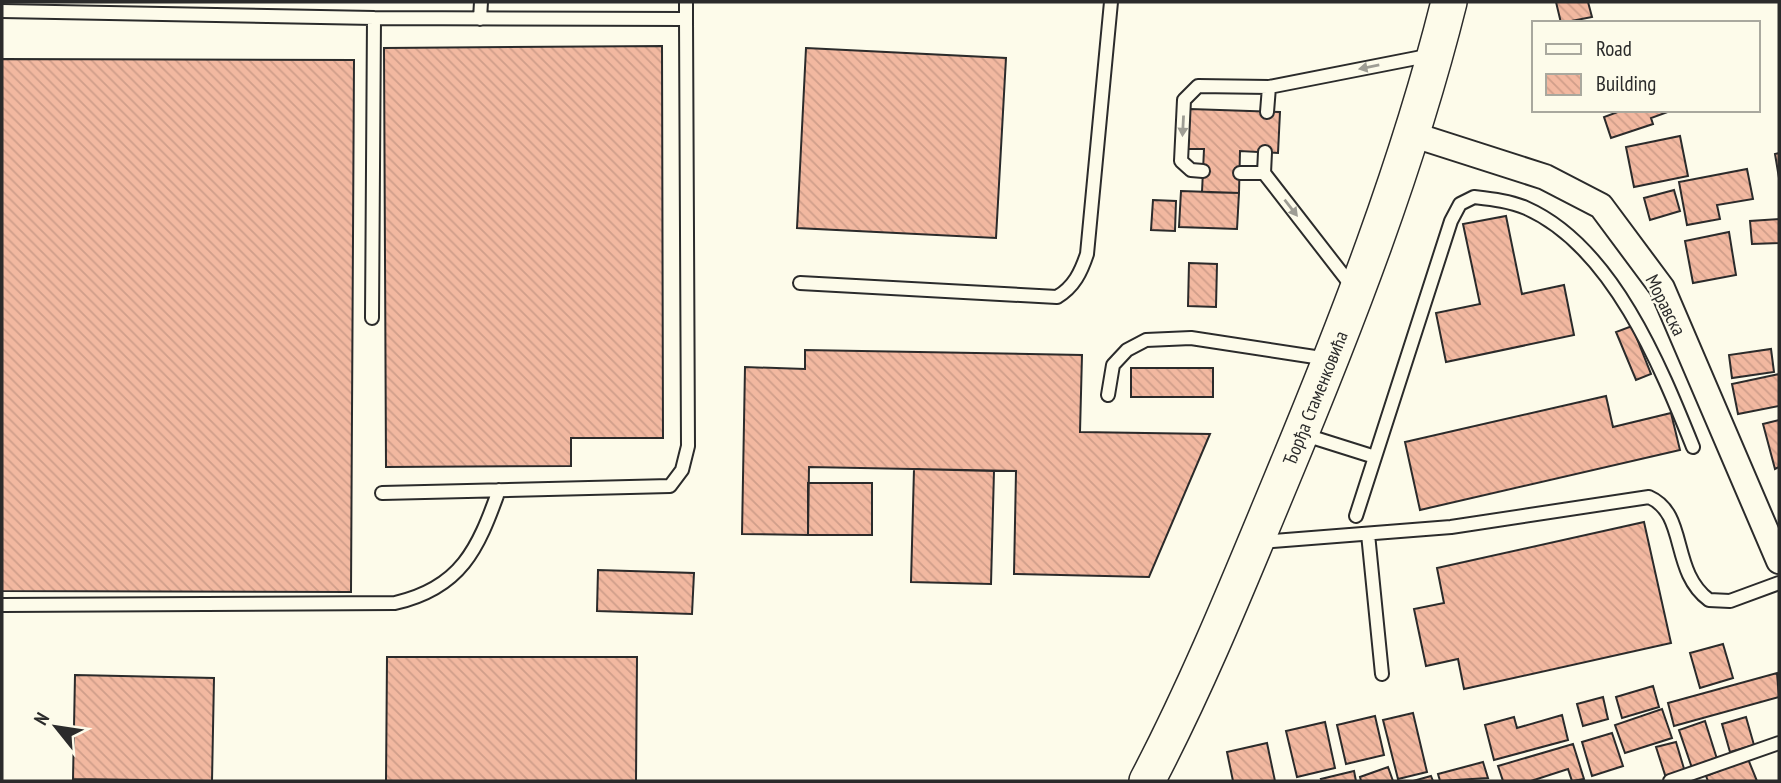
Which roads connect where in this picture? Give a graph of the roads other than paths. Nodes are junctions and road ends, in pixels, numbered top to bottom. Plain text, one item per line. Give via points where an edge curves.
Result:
1 (481, 2) edge
2 (686, 2) edge
3 (1111, 2) edge
4 (1450, 2) edge
5 (108, 8) edge
6 (2, 11) edge
7 (374, 18) junction
8 (480, 19) junction
9 (686, 19) junction
10 (1436, 54) junction
11 (1269, 87) junction
12 (1267, 112) dead end
13 (1411, 135) junction
14 (1265, 152) dead end
15 (1203, 171) dead end
16 (1240, 173) dead end
17 (1264, 173) junction
18 (800, 283) dead end
19 (1356, 291) junction
20 (372, 318) dead end
21 (1332, 359) junction
22 (1108, 394) dead end
23 (1301, 434) junction
24 (1693, 447) dead end
25 (1375, 457) junction
26 (499, 490) junction
27 (382, 493) dead end
28 (1356, 516) dead end
29 (1368, 534) junction
30 (1256, 542) junction
31 (1779, 561) edge
32 (1779, 583) edge
33 (2, 605) edge
34 (1381, 674) dead end
35 (1779, 743) edge
36 (1147, 781) edge
37 (1670, 781) edge

1 - 8 lane
2 - 9 lane
3 - 18 lane via 1087,254 1068,290 1057,297
4 - 10 street, Ђорђа Стаменковића
5 - 6 lane
5 - 7 lane
7 - 8 lane
7 - 20 lane
8 - 9 lane
9 - 26 lane via 688,446 682,470 670,486
10 -> 11 lane
10 - 13 street, Ђорђа Стаменковића
11 - 12 lane
11 -> 15 lane via 1198,86 1187,94 1181,161 1191,170
13 - 19 street, Ђорђа Стаменковића
13 - 31 street, Моравска via 1545,177 1601,206 1662,288
14 - 17 lane
16 - 17 lane
17 -> 19 lane
19 - 21 street, Ђорђа Стаменковића
21 - 22 lane via 1191,338 1146,340 1113,365
21 - 23 street, Ђорђа Стаменковића
23 - 25 lane
23 - 30 street, Ђорђа Стаменковића
24 - 25 lane via 1657,359 1624,300 1570,236 1526,208 1474,197 1460,204 1451,221
25 - 28 lane
26 - 27 lane
26 - 33 lane via 470,557 447,583 422,597 395,603
29 - 30 lane
29 - 32 lane via 1451,527 1649,497 1671,518 1688,579 1709,600 1730,601
29 - 34 lane
30 - 36 street, Ђорђа Стаменковића
35 - 37 lane

